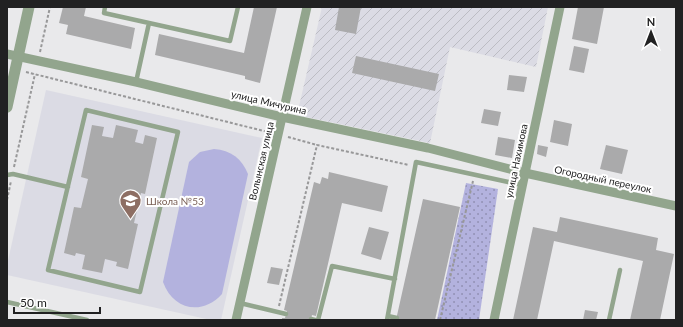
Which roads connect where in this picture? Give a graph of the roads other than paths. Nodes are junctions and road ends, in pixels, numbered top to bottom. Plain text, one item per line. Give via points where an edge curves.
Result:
1 (29, 7) edge
2 (105, 7) edge
3 (238, 7) edge
4 (307, 7) edge
5 (560, 7) edge
6 (149, 23) junction
7 (12, 55) edge
8 (136, 82) junction
9 (7, 107) edge
10 (282, 117) junction
11 (525, 173) junction
12 (7, 175) edge
13 (522, 185) junction
14 (68, 187) junction
15 (676, 206) edge
16 (620, 270) dead end
17 (395, 280) junction
18 (7, 302) edge
19 (240, 303) junction
20 (286, 314) dead end
21 (388, 318) edge
22 (397, 318) dead end
23 (87, 320) edge
24 (236, 320) edge
25 (318, 320) edge
26 (494, 320) edge
27 (609, 320) edge

1 - 7 street
2 - 6 lane via 104,13
3 - 6 lane via 230,41
4 - 10 street, Волынская улица
5 - 11 street, улица Нахимова
6 - 8 lane
7 - 8 street, улица Мичурина
7 - 9 street via 15,69
8 - 10 street, улица Мичурина
10 - 11 street, улица Мичурина via 428,148
10 - 19 street, Волынская улица
11 - 13 street, улица Нахимова
11 - 15 street, Огородный переулок
12 - 14 lane via 13,174
13 - 17 lane via 416,162
13 - 26 street, улица Нахимова
14 - 14 lane via 86,110 178,132 140,292 48,270
16 - 27 lane
17 - 21 lane
17 - 25 lane via 332,266
18 - 23 lane
19 - 20 lane
19 - 24 street, Волынская улица
21 - 22 lane

